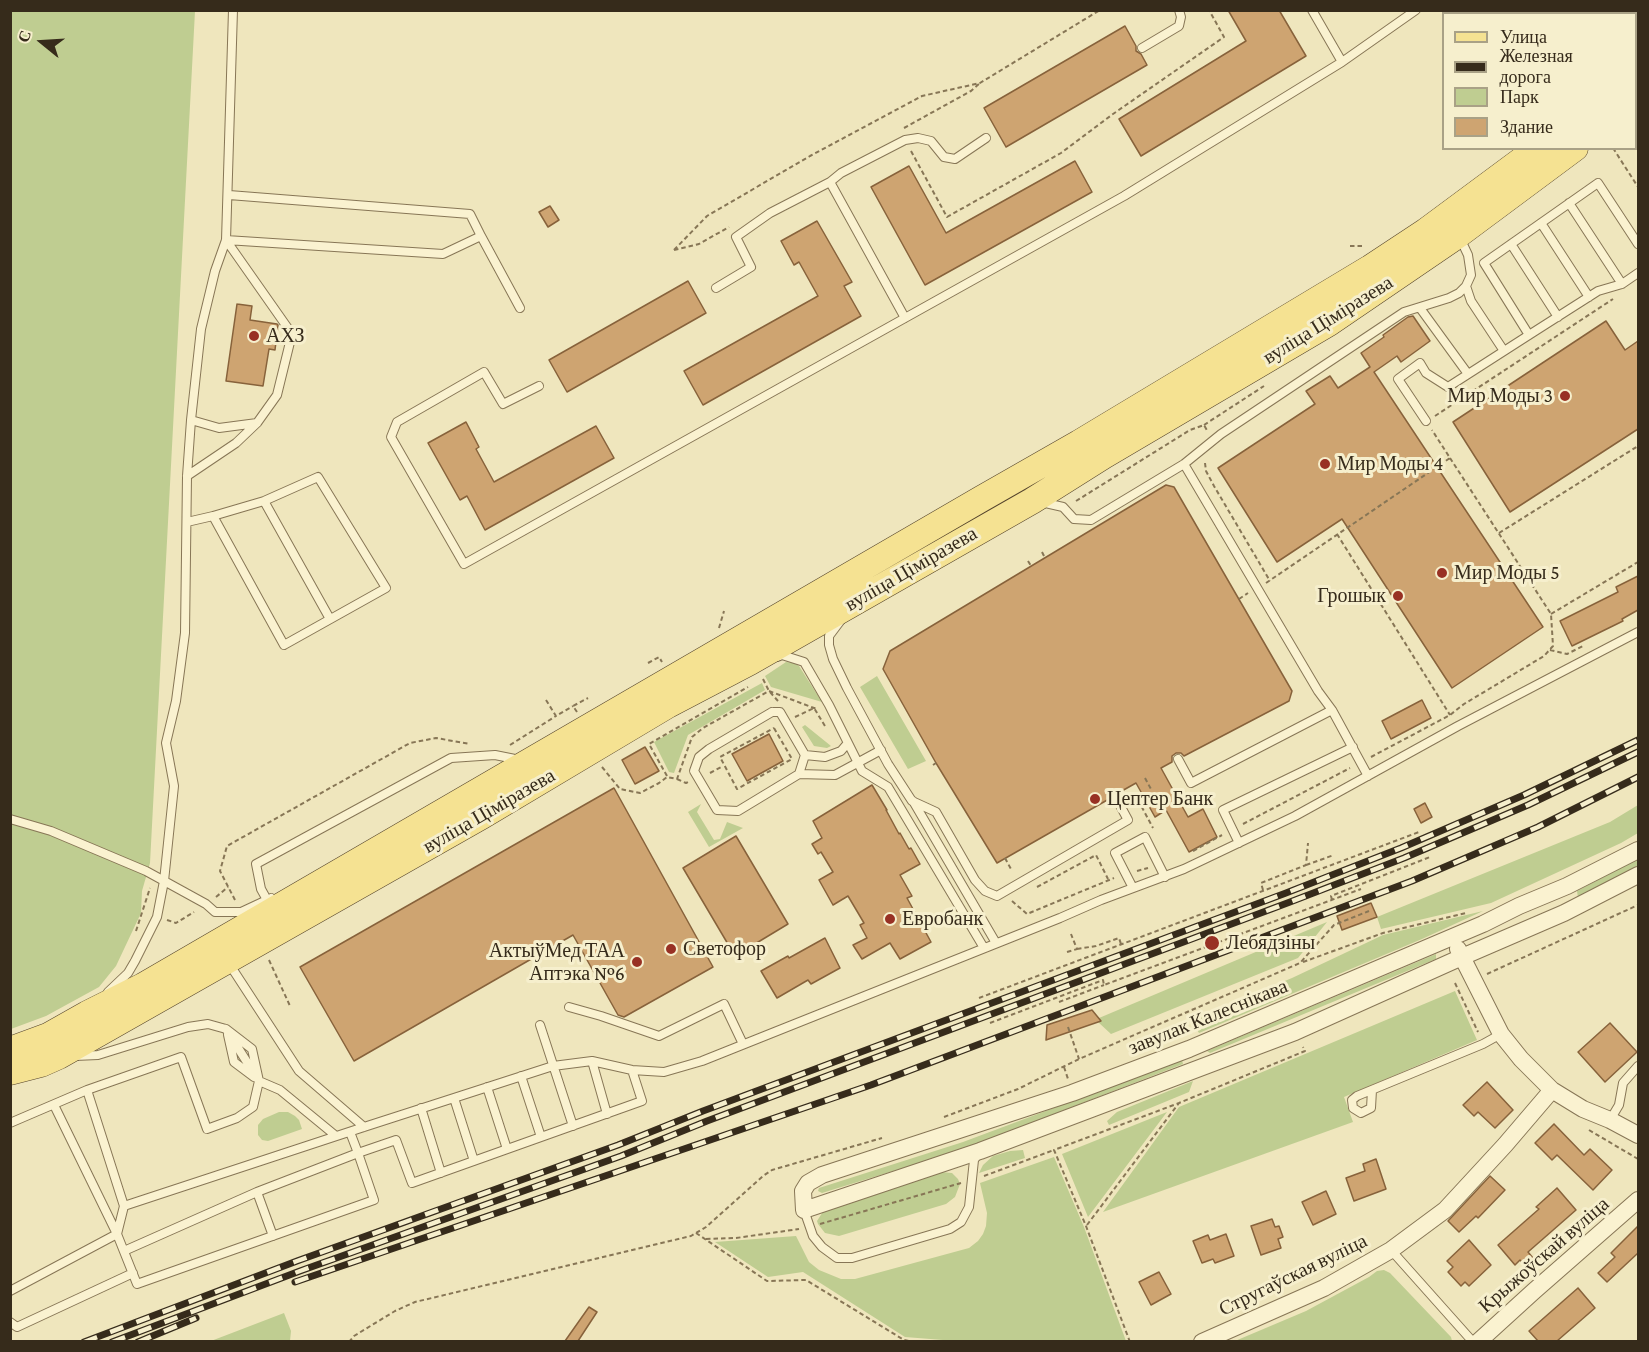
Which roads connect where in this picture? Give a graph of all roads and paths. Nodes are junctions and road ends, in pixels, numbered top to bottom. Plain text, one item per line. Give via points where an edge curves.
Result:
1 (232, 10) edge
2 (1100, 10) edge
3 (1179, 10) edge
4 (1209, 10) edge
5 (1312, 10) edge
6 (1416, 10) edge
7 (1142, 48) dead end
8 (1342, 62) junction
9 (986, 138) dead end
10 (905, 140) junction
11 (1535, 150) edge
12 (1572, 150) edge
13 (1614, 150) edge
14 (830, 182) junction
15 (1638, 187) edge
16 (229, 195) junction
17 (1569, 204) junction
18 (1541, 223) junction
19 (1458, 235) junction
20 (481, 236) junction
21 (226, 240) junction
22 (1511, 244) junction
23 (1638, 244) edge
24 (1350, 246) dead end
25 (1368, 246) dead end
26 (674, 250) dead end
27 (1638, 273) edge
28 (1622, 284) junction
29 (1466, 286) junction
30 (716, 288) dead end
31 (1619, 295) dead end
32 (1589, 297) junction
33 (520, 308) dead end
34 (1420, 308) junction
35 (1558, 317) junction
36 (905, 318) junction
37 (1529, 335) junction
38 (1504, 351) junction
39 (1468, 374) junction
40 (539, 386) dead end
41 (191, 420) junction
42 (1426, 421) junction
43 (257, 423) junction
44 (1638, 446) edge
45 (1450, 458) junction
46 (1184, 465) junction
47 (188, 476) junction
48 (264, 501) junction
49 (1032, 501) junction
50 (213, 516) junction
51 (187, 522) junction
52 (1499, 533) junction
53 (1337, 534) junction
54 (1042, 552) dead end
55 (1045, 558) dead end
56 (1028, 561) dead end
57 (1638, 562) edge
58 (1030, 566) dead end
59 (1270, 581) dead end
60 (1245, 595) dead end
61 (1239, 599) dead end
62 (856, 601) junction
63 (1551, 614) junction
64 (330, 619) junction
65 (1638, 632) edge
66 (1587, 644) dead end
67 (1550, 650) junction
68 (648, 663) dead end
69 (666, 669) dead end
70 (755, 675) junction
71 (769, 691) dead end
72 (588, 698) dead end
73 (546, 700) dead end
74 (573, 706) junction
75 (1332, 710) junction
76 (1450, 715) junction
77 (555, 716) junction
78 (581, 718) dead end
79 (1458, 726) junction
80 (469, 744) dead end
81 (847, 744) junction
82 (1353, 747) junction
83 (502, 750) dead end
84 (881, 750) junction
85 (805, 756) junction
86 (720, 757) joint
87 (1178, 759) dead end
88 (529, 762) junction
89 (857, 762) junction
90 (1362, 762) junction
91 (799, 774) junction
92 (1368, 776) junction
93 (667, 777) dead end
94 (1145, 778) dead end
95 (1152, 791) dead end
96 (1115, 796) dead end
97 (1138, 800) dead end
98 (912, 801) junction
99 (10, 819) edge
100 (1153, 828) dead end
101 (1233, 830) junction
102 (1419, 832) dead end
103 (1239, 843) junction
104 (1308, 843) dead end
105 (1638, 850) edge
106 (1192, 851) dead end
107 (1334, 855) dead end
108 (1430, 857) dead end
109 (1005, 858) dead end
110 (1160, 865) junction
111 (1306, 865) junction
112 (1012, 871) dead end
113 (1126, 874) junction
114 (153, 875) junction
115 (1165, 876) junction
116 (1638, 876) edge
117 (1108, 879) junction
118 (164, 881) junction
119 (228, 887) junction
120 (1133, 888) junction
121 (1361, 889) dead end
122 (1030, 890) dead end
123 (1263, 891) junction
124 (1010, 899) dead end
125 (1332, 900) junction
126 (206, 904) junction
127 (1638, 904) edge
128 (1369, 911) dead end
129 (143, 913) junction
130 (274, 913) junction
131 (1467, 913) dead end
132 (242, 914) junction
133 (157, 917) junction
134 (135, 932) dead end
135 (1071, 934) dead end
136 (1452, 938) junction
137 (996, 943) junction
138 (1121, 944) junction
139 (984, 948) junction
140 (1077, 949) junction
141 (1067, 952) dead end
142 (215, 955) junction
143 (1462, 957) junction
144 (269, 960) dead end
145 (1300, 963) junction
146 (1487, 974) dead end
147 (1104, 985) junction
148 (979, 998) dead end
149 (1059, 1002) dead end
150 (290, 1006) dead end
151 (569, 1007) dead end
152 (87, 1014) junction
153 (990, 1023) dead end
154 (540, 1024) dead end
155 (1068, 1027) dead end
156 (1501, 1034) junction
157 (743, 1044) junction
158 (10, 1050) edge
159 (1305, 1051) dead end
160 (59, 1056) junction
161 (1079, 1059) junction
162 (592, 1061) junction
163 (553, 1066) junction
164 (1638, 1066) edge
165 (632, 1070) junction
166 (10, 1072) edge
167 (521, 1076) junction
168 (259, 1081) junction
169 (488, 1087) junction
170 (87, 1090) junction
171 (1372, 1090) dead end
172 (1552, 1090) junction
173 (454, 1098) junction
174 (1179, 1103) junction
175 (54, 1105) junction
176 (421, 1108) junction
177 (607, 1114) junction
178 (944, 1117) dead end
179 (1610, 1120) junction
180 (10, 1124) edge
181 (573, 1126) junction
182 (363, 1127) junction
183 (350, 1132) junction
184 (1638, 1135) edge
185 (336, 1136) junction
186 (889, 1136) dead end
187 (541, 1137) junction
188 (507, 1149) junction
189 (1054, 1150) junction
190 (980, 1151) junction
191 (358, 1153) junction
192 (474, 1161) junction
193 (441, 1173) junction
194 (972, 1180) junction
195 (257, 1192) junction
196 (1638, 1200) edge
197 (124, 1206) junction
198 (804, 1210) junction
199 (1086, 1226) junction
200 (810, 1227) junction
201 (696, 1233) junction
202 (117, 1234) junction
203 (273, 1236) junction
204 (706, 1239) junction
205 (1392, 1250) junction
206 (124, 1251) junction
207 (133, 1273) junction
208 (10, 1291) edge
209 (10, 1322) edge
210 (349, 1341) edge
211 (915, 1341) edge
212 (1130, 1341) edge
213 (1202, 1341) edge
214 (1473, 1341) edge
215 (1478, 1341) edge

1 - 16 lane
2 - 26 path via 980,83 922,96 810,156 707,216
3 - 7 lane via 1179,26
4 - 10 path via 1224,37 1060,153 947,217
5 - 8 lane
6 - 8 lane
8 - 36 lane via 1124,196
9 - 10 lane via 955,159 944,157 931,141
10 - 14 lane
11 - 88 main road, вуліца Ціміразева via 1370,268 1079,443
12 - 19 main road, вуліца Ціміразева
13 - 15 path
14 - 30 lane via 770,213 736,237 751,267
14 - 36 lane
16 - 20 lane via 470,214
16 - 21 lane
17 - 18 lane
17 - 23 lane via 1598,183
17 - 28 lane
18 - 22 lane
18 - 32 lane
19 - 29 lane via 1470,264
19 - 49 main road, вуліца Ціміразева via 1329,323
20 - 21 lane via 443,254
20 - 33 lane
21 - 41 lane via 201,329
21 - 43 lane via 292,334 277,395
22 - 35 lane
22 - 37 lane via 1484,263
24 - 25 path
27 - 28 lane
28 - 32 lane
29 - 34 lane via 1449,298
29 - 38 lane via 1471,301
31 - 42 path
32 - 35 lane
34 - 39 lane
34 - 46 lane via 1404,312 1240,421
35 - 37 lane
36 - 40 lane via 464,564 391,437 397,422 484,372 503,404
37 - 38 lane
38 - 39 lane
39 - 42 lane via 1448,387 1426,373 1420,363 1398,379
41 - 43 lane via 219,428
41 - 47 lane
42 - 45 path
43 - 47 lane via 236,443
44 - 52 path
45 - 52 path
45 - 53 path
46 - 49 lane via 1091,520 1074,519 1064,507
46 - 75 lane
47 - 51 lane
48 - 50 lane
48 - 64 lane
48 - 64 lane via 318,477 386,588
49 - 62 main road, вуліца Ціміразева
50 - 51 lane
50 - 64 lane via 284,645
51 - 118 lane via 185,633 166,744 174,786
52 - 63 path
53 - 59 path
53 - 76 path
54 - 55 path
56 - 58 path
57 - 63 path
60 - 61 path
62 - 70 main road, вуліца Ціміразева
62 - 84 lane via 829,636 829,645
63 - 67 path
65 - 79 lane
66 - 67 path via 1567,654
67 - 76 path
68 - 69 path via 659,657
70 - 71 path
70 - 81 lane via 783,656 804,662
70 - 93 path via 649,744
70 - 130 main road, вуліца Ціміразева via 668,705 482,816
72 - 74 path
73 - 77 path
74 - 77 path
74 - 78 path
75 - 82 lane
75 - 87 lane via 1191,783
76 - 79 path
76 - 90 path
77 - 83 path
79 - 92 lane
80 - 119 path via 436,738 410,743 226,846 220,871
81 - 85 lane via 825,758
81 - 89 lane
82 - 90 lane
82 - 101 lane via 1223,810
84 - 89 lane
84 - 98 lane
85 - 91 lane
85 - 91 lane via 780,712 772,712 709,749 699,757 694,771 717,810 738,811
86 - 86 path via 774,728 792,759 737,789
88 - 130 main road, вуліца Ціміразева
88 - 130 lane via 495,755 451,758 256,864 261,889
89 - 91 lane via 835,775
89 - 139 lane via 862,771 888,787
90 - 92 lane
90 - 101 path
92 - 103 lane
94 - 95 path
96 - 98 lane via 1128,820 997,896 985,891 975,880 936,812
97 - 100 path
98 - 137 lane
99 - 114 lane via 51,831
101 - 103 lane
101 - 106 path
102 - 123 path
103 - 115 lane
104 - 111 path
105 - 136 street, завулак Калеснікава
107 - 111 path
108 - 125 path via 1331,896
109 - 112 path
110 - 113 path
110 - 113 lane via 1145,837 1115,853
110 - 115 lane
111 - 123 path via 1261,883
113 - 117 path
113 - 120 lane
114 - 118 lane
114 - 129 path
115 - 120 lane
116 - 143 street
117 - 122 path via 1096,855
117 - 124 path via 1027,914
118 - 126 lane
118 - 133 lane
119 - 126 path
119 - 132 path
120 - 137 lane
121 - 125 path
123 - 138 path
125 - 147 path
126 - 130 lane via 215,912
126 - 133 path via 176,923
127 - 146 path
128 - 145 path via 1334,924
129 - 133 path
129 - 134 path
130 - 132 main road, вуліца Ціміразева
130 - 142 main road, вуліца Ціміразева
131 - 145 path via 1383,933
132 - 142 main road, вуліца Ціміразева
133 - 152 lane via 128,974
135 - 140 path
136 - 143 street
136 - 198 street, завулак Калеснікава via 1189,1049 1061,1097 822,1175 803,1191
137 - 139 lane
138 - 140 path via 1119,938
138 - 148 path
139 - 157 lane
140 - 141 path
142 - 152 main road
142 - 160 main road
142 - 182 lane via 299,1071
143 - 156 street
143 - 190 street via 1295,1032
144 - 150 path
145 - 161 path
147 - 149 path
147 - 153 path via 1102,980
151 - 157 lane via 659,1036 724,1004
152 - 158 main road via 48,1036
154 - 163 lane
155 - 161 path
156 - 171 lane
156 - 172 street
157 - 165 lane via 664,1072
159 - 174 path
160 - 166 main road
160 - 168 lane via 98,1055 208,1024 226,1029
161 - 178 path via 1018,1089
162 - 163 lane
162 - 165 lane
162 - 177 lane
163 - 167 lane
163 - 181 lane
164 - 179 lane via 1623,1083 1619,1105
165 - 177 lane via 642,1101
167 - 169 lane
167 - 187 lane
168 - 170 lane via 253,1107 237,1118 207,1129 180,1057
168 - 185 lane via 280,1090
169 - 173 lane
169 - 188 lane
170 - 175 lane
170 - 197 lane
172 - 179 street via 1583,1110
172 - 205 street, Стругаўская вуліца via 1445,1210
173 - 176 lane
173 - 192 lane
174 - 189 path
174 - 199 path
175 - 180 lane
175 - 202 lane
176 - 182 lane
176 - 193 lane
177 - 181 lane
179 - 184 street
181 - 187 lane
182 - 183 lane
183 - 185 lane
183 - 191 lane
185 - 197 lane
186 - 201 path via 772,1170
187 - 188 lane
188 - 192 lane
189 - 194 path
189 - 199 path
190 - 194 lane via 974,1160
190 - 198 street
191 - 193 lane via 396,1140 412,1184
191 - 195 lane
191 - 203 lane via 374,1200
192 - 193 lane
194 - 200 path
194 - 200 lane via 969,1207 956,1226 852,1258 830,1254
195 - 203 lane
195 - 206 lane
196 - 215 street, Крыжоўскай вуліца
197 - 202 lane
198 - 200 lane
199 - 212 path
200 - 204 path
201 - 204 path
201 - 210 path via 415,1302
202 - 206 lane
202 - 208 lane
203 - 207 lane via 137,1284
204 - 211 path via 767,1281 806,1280 904,1340
205 - 213 street, Стругаўская вуліца via 1324,1288
205 - 214 lane
206 - 207 lane
207 - 209 lane via 17,1327

